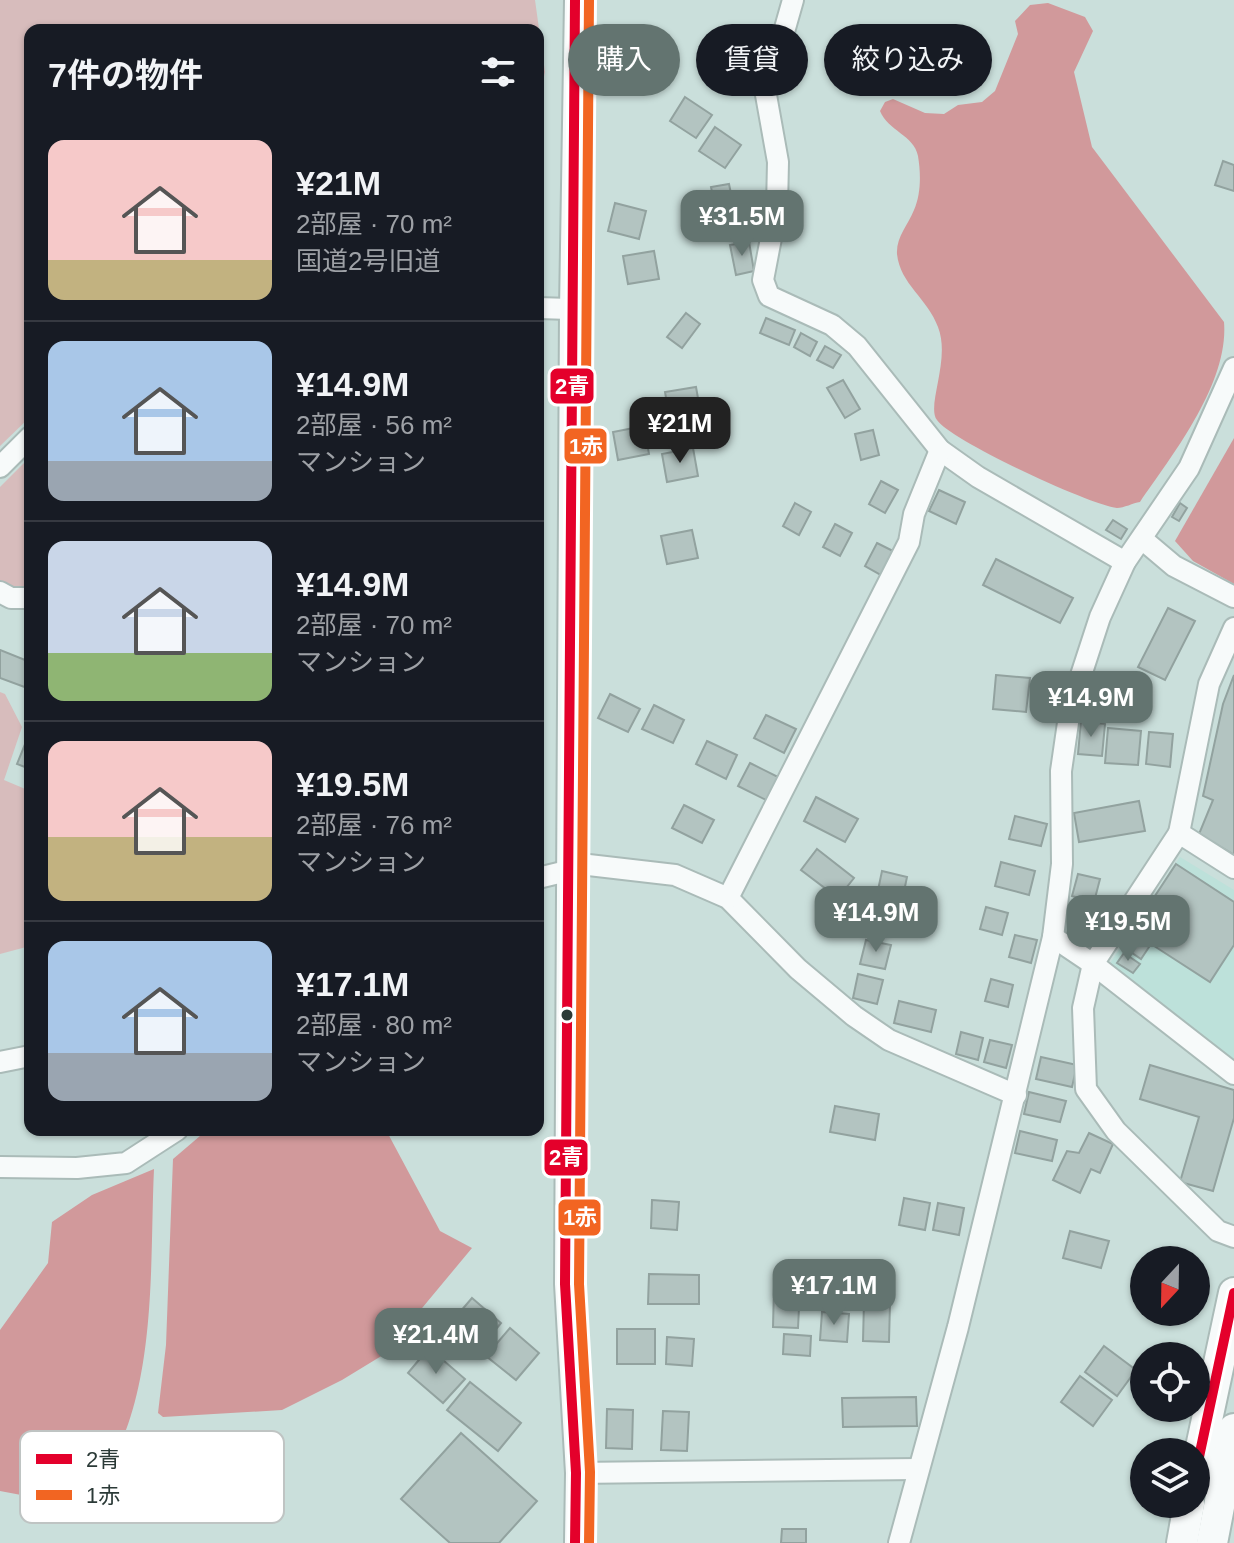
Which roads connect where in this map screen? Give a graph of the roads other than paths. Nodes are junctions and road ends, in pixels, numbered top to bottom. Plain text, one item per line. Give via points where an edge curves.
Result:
1 (575, 0) edge
2 (793, 0) edge
3 (544, 308) edge
4 (570, 309) junction
5 (1234, 368) edge
6 (24, 443) edge
7 (940, 450) junction
8 (0, 467) edge
9 (1142, 539) junction
10 (1125, 562) junction
11 (0, 592) edge
12 (1234, 597) edge
13 (24, 598) edge
14 (1234, 628) edge
15 (1179, 833) junction
16 (1234, 868) edge
17 (567, 871) junction
18 (544, 875) edge
19 (728, 898) junction
20 (1053, 937) junction
21 (1093, 964) junction
22 (24, 1057) edge
23 (0, 1062) edge
24 (1234, 1074) edge
25 (1016, 1095) junction
26 (168, 1136) edge
27 (0, 1167) edge
28 (1234, 1237) edge
29 (1234, 1293) edge
30 (1234, 1429) edge
31 (1203, 1438) edge
32 (917, 1469) junction
33 (576, 1473) junction
34 (1186, 1518) edge
35 (575, 1543) edge
36 (899, 1543) edge
37 (1182, 1543) edge
38 (1212, 1543) edge

1 - 4 street
2 - 7 street via 766,95 778,162 777,207 763,280 769,296 832,325 857,346
3 - 4 street
4 - 17 street
5 - 9 street via 1189,468
6 - 8 street
7 - 10 street
7 - 19 street via 914,514 909,542
9 - 10 street
9 - 12 street via 1174,566
10 - 20 street via 1100,617 1070,709 1061,771 1062,864
11 - 13 street
14 - 15 street via 1209,684
15 - 16 street
15 - 21 street
17 - 18 street
17 - 19 street via 580,864 675,875
17 - 33 street via 565,1284
19 - 25 street via 798,969 889,1040
20 - 21 street
20 - 25 street
21 - 24 street
21 - 28 street via 1083,1008 1086,1089 1116,1131 1218,1231
22 - 23 street
25 - 32 street
26 - 27 street via 126,1163
29 - 31 highway
30 - 38 highway
32 - 33 street
32 - 36 street
33 - 35 street
34 - 37 highway

